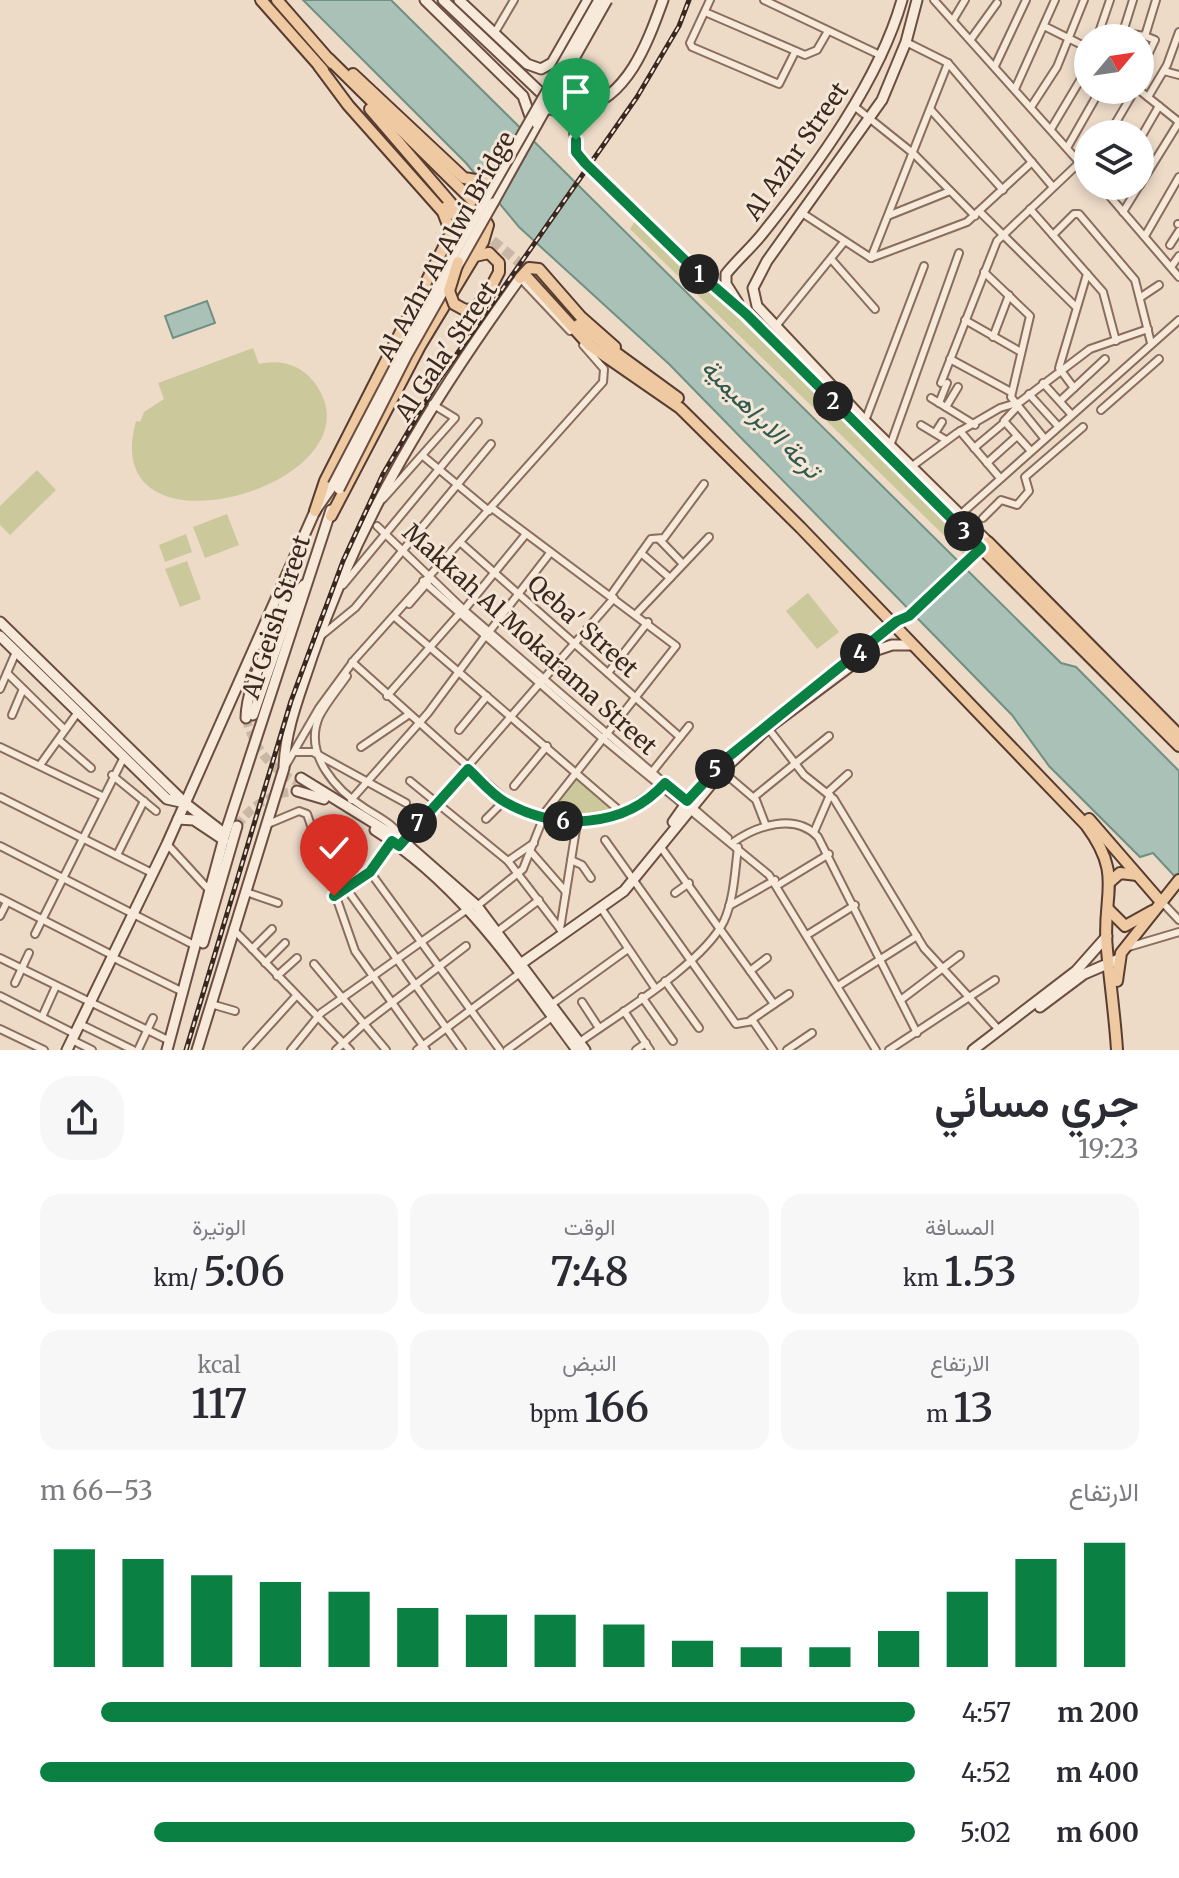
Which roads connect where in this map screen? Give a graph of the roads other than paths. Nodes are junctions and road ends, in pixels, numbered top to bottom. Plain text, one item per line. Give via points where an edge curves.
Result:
1 (261, 0) edge
2 (277, 0) edge
3 (425, 0) edge
4 (443, 0) edge
5 (459, 0) edge
6 (514, 0) edge
7 (588, 0) edge
8 (599, 0) edge
9 (607, 0) edge
10 (663, 0) edge
11 (710, 0) edge
12 (764, 0) edge
13 (902, 0) edge
14 (917, 0) edge
15 (934, 0) edge
16 (965, 0) edge
17 (1026, 0) edge
18 (1055, 0) edge
19 (1084, 0) edge
20 (1110, 0) edge
21 (1133, 0) edge
22 (1156, 0) edge
23 (997, 3) dead end
24 (705, 12) junction
25 (953, 20) junction
26 (1102, 24) edge
27 (1124, 24) edge
28 (1149, 24) edge
29 (1044, 26) junction
30 (828, 31) junction
31 (1179, 32) edge
32 (494, 34) junction
33 (311, 37) junction
34 (1070, 38) junction
35 (971, 39) junction
36 (1074, 40) edge
37 (906, 42) junction
38 (795, 52) junction
39 (1175, 55) edge
40 (882, 56) junction
41 (324, 62) junction
42 (948, 63) junction
43 (995, 66) junction
44 (1164, 71) junction
45 (1179, 75) edge
46 (1154, 87) edge
47 (1015, 89) junction
48 (1074, 90) edge
49 (1154, 102) edge
50 (1092, 104) edge
51 (854, 106) junction
52 (1159, 106) junction
53 (1031, 107) junction
54 (546, 108) junction
55 (931, 110) junction
56 (871, 118) junction
57 (531, 119) junction
58 (1151, 120) edge
59 (1179, 122) edge
60 (1051, 129) junction
61 (1067, 148) junction
62 (914, 154) junction
63 (1074, 156) edge
64 (1032, 162) junction
65 (1154, 162) edge
66 (504, 166) junction
67 (1074, 168) edge
68 (1179, 177) edge
69 (1053, 187) junction
70 (1003, 190) junction
71 (950, 191) junction
72 (1113, 200) edge
73 (1131, 200) edge
74 (1030, 209) junction
75 (1123, 212) junction
76 (802, 213) junction
77 (978, 214) junction
78 (890, 215) junction
79 (480, 229) junction
80 (1179, 231) edge
81 (1004, 233) junction
82 (1053, 235) junction
83 (1145, 236) junction
84 (844, 242) junction
85 (1170, 245) dead end
86 (443, 251) junction
87 (959, 253) dead end
88 (1179, 256) edge
89 (871, 258) junction
90 (831, 259) junction
91 (466, 262) junction
92 (924, 266) dead end
93 (1171, 267) junction
94 (984, 272) junction
95 (1087, 274) junction
96 (526, 276) junction
97 (1179, 277) edge
98 (1159, 285) dead end
99 (1009, 295) junction
100 (1141, 297) junction
101 (1075, 306) junction
102 (875, 309) dead end
103 (746, 314) junction
104 (965, 320) junction
105 (1179, 320) edge
106 (776, 326) junction
107 (1148, 329) junction
108 (993, 337) junction
109 (1154, 340) junction
110 (1116, 341) junction
111 (1165, 346) dead end
112 (1021, 352) junction
113 (950, 359) junction
114 (1105, 359) dead end
115 (1159, 359) dead end
116 (1126, 365) junction
117 (1059, 371) junction
118 (1089, 374) junction
119 (1138, 378) junction
120 (1109, 380) junction
121 (1043, 383) junction
122 (958, 387) dead end
123 (1074, 388) junction
124 (1101, 388) junction
125 (1011, 392) junction
126 (1121, 393) junction
127 (1029, 394) junction
128 (931, 398) dead end
129 (1060, 401) junction
130 (939, 403) junction
131 (432, 404) junction
132 (1016, 406) junction
133 (1080, 406) junction
134 (946, 407) junction
135 (1101, 410) dead end
136 (1071, 414) junction
137 (1087, 414) dead end
138 (865, 421) junction
139 (478, 422) dead end
140 (942, 422) dead end
141 (1005, 422) junction
142 (921, 425) dead end
143 (975, 425) junction
144 (1058, 426) junction
145 (1083, 427) dead end
146 (960, 431) junction
147 (935, 433) junction
148 (1017, 436) junction
149 (1046, 436) junction
150 (946, 440) junction
151 (491, 444) dead end
152 (890, 446) junction
153 (1059, 447) junction
154 (974, 448) junction
155 (1032, 449) junction
156 (423, 456) junction
157 (1045, 460) junction
158 (987, 463) junction
159 (911, 467) junction
160 (439, 469) junction
161 (1004, 478) junction
162 (457, 484) junction
163 (704, 484) dead end
164 (336, 487) junction
165 (926, 489) junction
166 (373, 507) junction
167 (490, 509) junction
168 (315, 511) junction
169 (961, 514) junction
170 (331, 516) junction
171 (983, 518) dead end
172 (377, 526) dead end
173 (526, 534) junction
174 (386, 535) junction
175 (709, 537) dead end
176 (659, 539) junction
177 (461, 543) junction
178 (981, 549) junction
179 (402, 551) junction
180 (550, 553) junction
181 (641, 553) junction
182 (683, 564) junction
183 (495, 572) junction
184 (286, 577) junction
185 (670, 578) junction
186 (428, 579) junction
187 (306, 583) junction
188 (858, 583) junction
189 (519, 593) junction
190 (613, 596) junction
191 (333, 598) junction
192 (462, 612) junction
193 (637, 613) junction
194 (909, 616) junction
195 (396, 618) junction
196 (648, 622) junction
197 (0, 623) edge
198 (895, 623) junction
199 (906, 630) junction
200 (487, 634) junction
201 (0, 636) edge
202 (319, 637) junction
203 (576, 644) junction
204 (913, 645) junction
205 (430, 648) junction
206 (16, 652) junction
207 (353, 664) junction
208 (458, 672) junction
209 (7, 673) junction
210 (608, 673) junction
211 (47, 675) junction
212 (542, 683) junction
213 (0, 689) edge
214 (23, 689) junction
215 (1130, 691) junction
216 (387, 696) junction
217 (487, 696) junction
218 (634, 697) junction
219 (78, 712) junction
220 (12, 715) dead end
221 (408, 715) junction
222 (512, 717) junction
223 (418, 725) junction
224 (689, 726) dead end
225 (768, 728) junction
226 (64, 729) junction
227 (459, 730) dead end
228 (603, 734) junction
229 (1179, 735) edge
230 (829, 736) dead end
231 (680, 737) junction
232 (60, 741) junction
233 (547, 746) junction
234 (1179, 746) edge
235 (0, 747) edge
236 (361, 747) dead end
237 (295, 752) junction
238 (124, 757) junction
239 (319, 757) junction
240 (795, 764) junction
241 (40, 765) junction
242 (91, 768) dead end
243 (284, 768) junction
244 (468, 769) junction
245 (574, 771) junction
246 (722, 771) junction
247 (652, 772) junction
248 (848, 774) dead end
249 (112, 775) junction
250 (410, 781) dead end
251 (366, 783) junction
252 (298, 784) tunnel mouth
253 (663, 785) junction
254 (514, 786) dead end
255 (828, 794) junction
256 (102, 796) junction
257 (0, 797) edge
258 (754, 797) junction
259 (351, 800) junction
260 (144, 801) junction
261 (504, 801) junction
262 (185, 803) junction
263 (406, 803) dead end
264 (438, 803) junction
265 (688, 806) junction
266 (156, 811) dead end
267 (621, 812) junction
268 (544, 815) junction
269 (178, 819) junction
270 (486, 819) dead end
271 (577, 823) junction
272 (268, 824) junction
273 (237, 826) tunnel mouth
274 (766, 826) junction
275 (814, 832) junction
276 (82, 837) junction
277 (225, 837) junction
278 (605, 840) dead end
279 (398, 843) junction
280 (534, 843) junction
281 (167, 844) junction
282 (733, 844) junction
283 (0, 846) edge
284 (660, 846) junction
285 (532, 853) junction
286 (829, 854) junction
287 (117, 855) junction
288 (322, 860) junction
289 (571, 860) junction
290 (508, 861) junction
291 (152, 873) junction
292 (519, 873) junction
293 (367, 874) junction
294 (1137, 875) junction
295 (62, 878) junction
296 (591, 878) dead end
297 (634, 881) junction
298 (1111, 881) junction
299 (1178, 881) edge
300 (689, 883) junction
301 (776, 883) junction
302 (346, 888) junction
303 (210, 891) junction
304 (246, 892) junction
305 (566, 892) junction
306 (675, 893) dead end
307 (334, 896) junction
308 (4, 900) edge
309 (539, 900) junction
310 (278, 903) dead end
311 (855, 905) junction
312 (729, 906) junction
313 (1157, 906) junction
314 (473, 907) junction
315 (601, 908) junction
316 (1109, 910) junction
317 (132, 914) junction
318 (0, 916) edge
319 (42, 919) junction
320 (1179, 920) edge
321 (720, 928) junction
322 (233, 929) junction
323 (272, 929) dead end
324 (498, 931) junction
325 (562, 931) junction
326 (1179, 932) edge
327 (35, 934) dead end
328 (807, 935) junction
329 (917, 936) junction
330 (1107, 939) junction
331 (421, 941) junction
332 (285, 943) dead end
333 (196, 946) junction
334 (466, 946) dead end
335 (252, 949) junction
336 (628, 949) junction
337 (29, 953) dead end
338 (1093, 953) junction
339 (960, 955) dead end
340 (112, 956) junction
341 (1115, 957) junction
342 (0, 958) edge
343 (297, 958) dead end
344 (767, 958) dead end
345 (690, 959) junction
346 (883, 959) junction
347 (395, 960) junction
348 (265, 963) junction
349 (314, 964) dead end
350 (440, 966) junction
351 (604, 967) junction
352 (521, 968) junction
353 (21, 969) junction
354 (942, 969) junction
355 (750, 971) junction
356 (277, 976) junction
357 (372, 976) junction
358 (610, 976) dead end
359 (995, 980) dead end
360 (665, 981) junction
361 (15, 983) dead end
362 (415, 985) junction
363 (56, 986) junction
364 (838, 986) junction
365 (185, 988) junction
366 (655, 988) junction
367 (789, 994) dead end
368 (0, 996) edge
369 (296, 996) junction
370 (642, 997) junction
371 (341, 998) junction
372 (971, 998) junction
373 (902, 999) junction
374 (90, 1002) junction
375 (393, 1002) junction
376 (582, 1002) dead end
377 (211, 1004) junction
378 (774, 1004) junction
379 (471, 1010) junction
380 (235, 1011) dead end
381 (554, 1011) junction
382 (624, 1011) junction
383 (42, 1017) junction
384 (153, 1018) dead end
385 (316, 1018) junction
386 (751, 1020) junction
387 (364, 1024) junction
388 (447, 1028) junction
389 (599, 1028) junction
390 (699, 1028) dead end
391 (0, 1029) edge
392 (148, 1030) junction
393 (1000, 1031) junction
394 (812, 1033) dead end
395 (917, 1033) junction
396 (73, 1037) edge
397 (673, 1041) dead end
398 (343, 1043) junction
399 (168, 1045) edge
400 (579, 1047) edge
401 (648, 1047) edge
402 (422, 1049) edge
403 (44, 1050) edge
404 (92, 1050) edge
405 (135, 1050) edge
406 (197, 1050) edge
407 (247, 1050) edge
408 (292, 1050) edge
409 (336, 1050) edge
410 (350, 1050) edge
411 (386, 1050) edge
412 (462, 1050) edge
413 (500, 1050) edge
414 (507, 1050) edge
415 (636, 1050) edge
416 (773, 1050) edge
417 (787, 1050) edge
418 (876, 1050) edge
419 (889, 1050) edge
420 (973, 1050) edge
421 (983, 1050) edge
422 (1117, 1050) edge
423 (1124, 1050) edge

1 - 41 main road
2 - 33 main road
3 - 57 main road via 523,96
4 - 10 main road via 531,85 573,108 591,106 610,93
5 - 32 main road
6 - 32 street
7 - 32 main road via 546,67 533,68
8 - 57 main road, Al Azhr Al Alwi Bridge, bridge
9 - 54 main road, Al Azhr Al Alwi Bridge, bridge
11 - 24 street
12 - 30 street
13 - 40 main road, Al Azhr Street
14 - 37 main road, Al Azhr Street
15 - 25 street
16 - 25 street
17 - 43 street
18 - 29 street
19 - 34 street
20 - 26 street
21 - 27 street
22 - 28 street
23 - 35 street
24 - 38 street
24 - 38 street via 691,46 778,84
25 - 35 street
29 - 34 street
29 - 47 street
30 - 38 street via 815,52
30 - 40 street
31 - 39 street
33 - 41 main road
33 - 66 main road via 464,178 487,179
34 - 36 street
34 - 53 street
35 - 43 street
37 - 42 street
37 - 56 main road, Al Azhr Street
39 - 44 street
40 - 51 main road, Al Azhr Street
41 - 79 main road via 454,216
41 - 79 main road via 476,204
41 - 86 main road, Al Geish Street via 348,105 443,212 451,228
42 - 55 street
42 - 64 street
43 - 47 street
44 - 45 street
44 - 46 street
47 - 53 street
48 - 60 street
49 - 52 street
50 - 61 street
51 - 56 street
51 - 103 main road, Al Azhr Street via 769,225 726,274 726,284
52 - 58 street
52 - 59 street
53 - 60 street
54 - 91 main road, Al Azhr Al Alwi Bridge, bridge
54 - 103 main road, bridge via 568,114 576,127 579,157
55 - 62 street
55 - 70 street
56 - 62 street
56 - 76 main road, Al Azhr Street
57 - 66 main road, Al Azhr Al Alwi Bridge, bridge
59 - 65 street
60 - 61 street
61 - 63 street
62 - 71 street
62 - 78 street
64 - 69 street
64 - 70 street
66 - 164 main road, Al Azhr Al Alwi Bridge, bridge via 400,352
67 - 69 street
68 - 83 street
69 - 74 street
70 - 77 street
71 - 77 street
71 - 78 street
72 - 75 street
73 - 75 street
74 - 81 street
74 - 82 street
75 - 83 street
76 - 84 street
76 - 106 main road, Al Azhr Street via 767,261 752,294
77 - 81 street
77 - 89 street via 946,232
78 - 89 street
79 - 91 main road, Al Geish Street via 486,236
80 - 85 street
81 - 94 street
81 - 101 street
82 - 95 street
82 - 100 street via 1079,214 1132,275
83 - 93 street
84 - 89 street
84 - 90 street
86 - 91 main road via 449,270 459,271
86 - 168 main road, Al Geish Street via 325,481
87 - 152 street
88 - 93 street
90 - 102 street
90 - 106 street
91 - 91 main road, bridge via 449,291 454,304 465,310 474,309 487,295 499,272 499,263 489,253
91 - 164 main road, Al Azhr Al Alwi Bridge, bridge
91 - 170 main road, Al Geish Street
92 - 138 street
93 - 97 street
94 - 99 street
94 - 104 street
95 - 101 street
95 - 110 street via 1106,296
96 - 131 main road, Al Gala' Street
96 - 167 street, Al Gala' Street via 601,365 605,378
96 - 188 main road via 589,345 680,408
96 - 188 main road via 529,268 539,269 581,317 679,399
98 - 100 street
99 - 108 street
99 - 112 street via 1030,316
100 - 107 street
101 - 117 street
103 - 165 main road
104 - 108 street
104 - 113 street
105 - 109 street
106 - 138 main road
107 - 109 street
107 - 110 street
108 - 112 street
109 - 111 street
109 - 116 street
110 - 117 street via 1090,349
112 - 125 street
113 - 125 street
113 - 130 street
114 - 118 street
115 - 119 street
116 - 119 street
116 - 120 street
117 - 121 street
117 - 123 street
118 - 123 street
118 - 124 street
119 - 126 street
120 - 124 street
120 - 126 street
121 - 127 street
121 - 129 street
122 - 134 street
123 - 129 street
124 - 133 street
125 - 132 street
126 - 135 street
127 - 132 street
127 - 144 street
128 - 130 street
129 - 136 street
130 - 134 street
131 - 156 street via 455,416
131 - 166 main road, Al Gala' Street
132 - 141 street
132 - 143 street via 1000,408
132 - 149 street
133 - 136 street
133 - 137 street
134 - 143 street
136 - 144 street
138 - 152 main road
139 - 160 street
140 - 147 street
141 - 148 street
141 - 154 street
142 - 147 street
143 - 146 street
144 - 149 street
145 - 153 street
146 - 150 street
146 - 154 street
147 - 150 street
148 - 155 street
148 - 158 street
149 - 153 street
149 - 155 street
150 - 159 street
151 - 162 street
152 - 159 main road
153 - 157 street
154 - 158 street
155 - 157 street
155 - 161 street
156 - 160 street
156 - 166 street
157 - 171 street via 1025,477 1026,498 1017,505 1001,500
158 - 161 street
159 - 165 main road
160 - 162 street
160 - 174 street
161 - 169 street
162 - 167 street
162 - 179 street
163 - 176 street
164 - 168 main road, Al Azhr Al Alwi Bridge
164 - 170 main road, Al Azhr Al Alwi Bridge
165 - 169 main road
165 - 178 main road
166 - 191 main road, Al Gala' Street
167 - 173 street
167 - 177 street, Al Gala' Street
168 - 184 main road, Al Geish Street
169 - 178 main road
170 - 187 main road, Al Geish Street
172 - 174 street, Makkah Al Mokarama Street
173 - 180 street
173 - 183 street
174 - 179 street, Makkah Al Mokarama Street
174 - 191 street
175 - 182 street
176 - 181 street via 652,538
176 - 182 street
177 - 183 street, Qeba' Street
177 - 186 street, Al Gala' Street
178 - 194 main road
178 - 215 main road
179 - 186 street, Makkah Al Mokarama Street
179 - 202 street via 352,612
180 - 189 street
180 - 190 street
181 - 185 street
181 - 190 street
182 - 185 street
183 - 189 street, Qeba' Street
183 - 192 street
184 - 187 main road via 285,604 252,691 249,716 294,597
184 - 262 main road, Al Geish Street
185 - 193 street
186 - 192 street, Makkah Al Mokarama Street
186 - 195 street, Al Gala' Street
186 - 207 street, Al Gala' Street
187 - 277 main road, Al Geish Street
188 - 198 main road
189 - 200 street
189 - 203 street, Qeba' Street
190 - 193 street
190 - 203 street
191 - 202 main road, Al Gala' Street
192 - 200 street, Makkah Al Mokarama Street
192 - 205 street
193 - 196 street
194 - 198 main road
194 - 199 main road
195 - 205 street
195 - 207 street, Al Gala' Street
196 - 210 street
196 - 218 street via 675,647
197 - 211 main road
198 - 199 main road
198 - 204 main road
198 - 265 main road via 727,758
199 - 294 main road via 1090,819
200 - 208 street
200 - 212 street, Makkah Al Mokarama Street
201 - 206 main road
202 - 243 main road, Al Gala' Street via 286,735
203 - 210 street, Qeba' Street
203 - 212 street
204 - 225 main road via 868,653
204 - 298 main road via 1086,825 1102,848
205 - 208 street
205 - 216 street
206 - 209 street
206 - 211 main road
207 - 216 street
207 - 237 street, Al Gala' Street via 319,708
207 - 239 street, Al Gala' Street via 320,716 315,736
208 - 217 street
208 - 223 street
209 - 213 street
209 - 214 street
210 - 218 street, Qeba' Street
211 - 219 main road
211 - 262 main road
212 - 222 street
212 - 228 street, Makkah Al Mokarama Street
214 - 220 street
214 - 226 street
215 - 229 main road
215 - 234 main road
216 - 221 street
217 - 222 street
217 - 227 street
218 - 228 street
218 - 231 street, Qeba' Street
219 - 226 street
219 - 238 main road
221 - 223 street
221 - 236 street
222 - 233 street
222 - 244 street
223 - 244 street
223 - 251 street
224 - 231 street
225 - 240 street
225 - 246 main road
226 - 232 street
228 - 245 street
228 - 247 street, Makkah Al Mokarama Street
228 - 253 street, Makkah Al Mokarama Street
230 - 240 street
231 - 247 street
232 - 241 street
232 - 242 street
233 - 245 street
233 - 254 street
235 - 241 street
237 - 239 street via 306,750
237 - 243 street, Al Gala' Street
238 - 249 street
238 - 262 main road via 170,801
239 - 251 street
239 - 259 street via 334,784
240 - 255 street
240 - 258 street
241 - 256 street
243 - 272 main road, Al Gala' Street
244 - 261 street
244 - 264 street
245 - 267 street
245 - 268 street
246 - 258 street
246 - 265 main road
247 - 253 street, Makkah Al Mokarama Street
248 - 255 street
249 - 256 street
249 - 260 street
250 - 264 street
251 - 259 street
251 - 263 street
252 - 279 main road
253 - 265 street, Makkah Al Mokarama Street
253 - 267 street
255 - 275 street
255 - 329 street
256 - 276 street
257 - 276 street
258 - 274 street
259 - 279 street via 393,827
260 - 266 street
260 - 287 street
261 - 268 street
261 - 270 street
262 - 269 main road, Al Geish Street
262 - 277 main road
264 - 279 street
264 - 290 street
265 - 282 street, Makkah Al Mokarama Street
265 - 284 main road
267 - 271 street
268 - 271 street
268 - 280 street
269 - 277 main road via 194,820
269 - 281 main road, Al Geish Street
271 - 289 street
272 - 288 street via 304,811
272 - 304 main road, Al Gala' Street
273 - 365 main road
274 - 275 street via 799,825
274 - 282 street
275 - 286 street
276 - 287 street
276 - 295 street
277 - 303 main road, Al Geish Street
278 - 297 street
279 - 293 street
279 - 314 main road
280 - 285 street
280 - 290 street
281 - 291 main road, Al Geish Street
281 - 303 street
282 - 301 street, Makkah Al Mokarama Street
282 - 312 street
283 - 295 street
284 - 297 main road
284 - 300 street
285 - 292 street
285 - 305 street
286 - 301 street
286 - 311 street
287 - 291 street
288 - 293 street
288 - 307 street
289 - 296 street
289 - 305 street
290 - 292 street
291 - 317 main road, Al Geish Street
292 - 309 street
292 - 314 street
293 - 302 street
293 - 331 street
294 - 298 main road via 1120,873
294 - 313 main road
295 - 317 street
295 - 319 street
297 - 315 main road
297 - 345 street
298 - 316 main road
299 - 313 main road
300 - 306 street
300 - 321 street
301 - 312 street
301 - 328 street, Makkah Al Mokarama Street
302 - 307 street
302 - 347 street
303 - 333 main road, Al Geish Street
304 - 310 street
304 - 322 main road, Al Gala' Street
305 - 325 street
307 - 357 street via 355,951
308 - 318 street
308 - 319 street
309 - 324 street
309 - 325 street
311 - 328 street
311 - 346 street
312 - 321 street
313 - 316 main road via 1125,926
313 - 320 street
313 - 341 main road
314 - 324 main road
314 - 331 street
314 - 352 main road
315 - 325 main road
315 - 336 street
316 - 330 main road
317 - 333 street
317 - 340 main road, Al Geish Street
319 - 327 street
319 - 340 street
321 - 345 street
321 - 355 street
322 - 335 street
322 - 377 main road, Al Gala' Street
323 - 335 street
324 - 352 main road
325 - 352 main road
326 - 341 street
328 - 364 street, Makkah Al Mokarama Street
329 - 346 street
329 - 354 street
330 - 338 main road
330 - 341 main road
331 - 347 street
331 - 350 street
332 - 348 street
333 - 365 main road, Al Geish Street
334 - 350 street
335 - 348 street
336 - 351 street
336 - 366 street
337 - 353 street
338 - 341 main road
338 - 393 main road
339 - 354 street
340 - 365 street
340 - 374 main road, Al Geish Street
341 - 421 main road
341 - 422 main road
341 - 423 main road
342 - 353 street
343 - 356 street
344 - 355 street
345 - 360 street
345 - 386 street via 736,1024
346 - 364 street
346 - 373 street
347 - 357 street
347 - 362 street
348 - 356 street
349 - 371 street
350 - 362 street
350 - 379 street
351 - 358 street
351 - 381 street
352 - 379 street
352 - 381 main road
353 - 361 street
353 - 363 street
354 - 372 street
354 - 373 street
355 - 378 street
356 - 369 street
357 - 371 street
357 - 375 street
359 - 372 street
360 - 366 street
360 - 390 street
362 - 375 street
362 - 388 street
363 - 374 street
363 - 383 street
364 - 418 street, Makkah Al Mokarama Street
365 - 399 main road, Al Geish Street
366 - 370 street
367 - 378 street
368 - 383 street
369 - 385 street
369 - 407 street
370 - 382 street
370 - 397 street
371 - 385 street
371 - 387 street
372 - 393 street
372 - 395 street
373 - 395 street
374 - 392 street
374 - 396 main road, Al Geish Street
375 - 387 street
375 - 402 street
376 - 389 street
377 - 380 street
377 - 406 main road, Al Gala' Street
378 - 386 street
379 - 388 street
379 - 413 street
381 - 400 main road
381 - 414 street
382 - 389 street
382 - 401 street
383 - 396 street
384 - 392 street
385 - 398 street
385 - 408 street
386 - 416 street
387 - 398 street
387 - 411 street
388 - 402 street
388 - 412 street
389 - 400 street
391 - 403 street
392 - 399 street
392 - 405 street
393 - 420 main road
394 - 417 street
395 - 419 street
396 - 404 street
396 - 405 street
398 - 409 street
398 - 410 street
401 - 415 street

